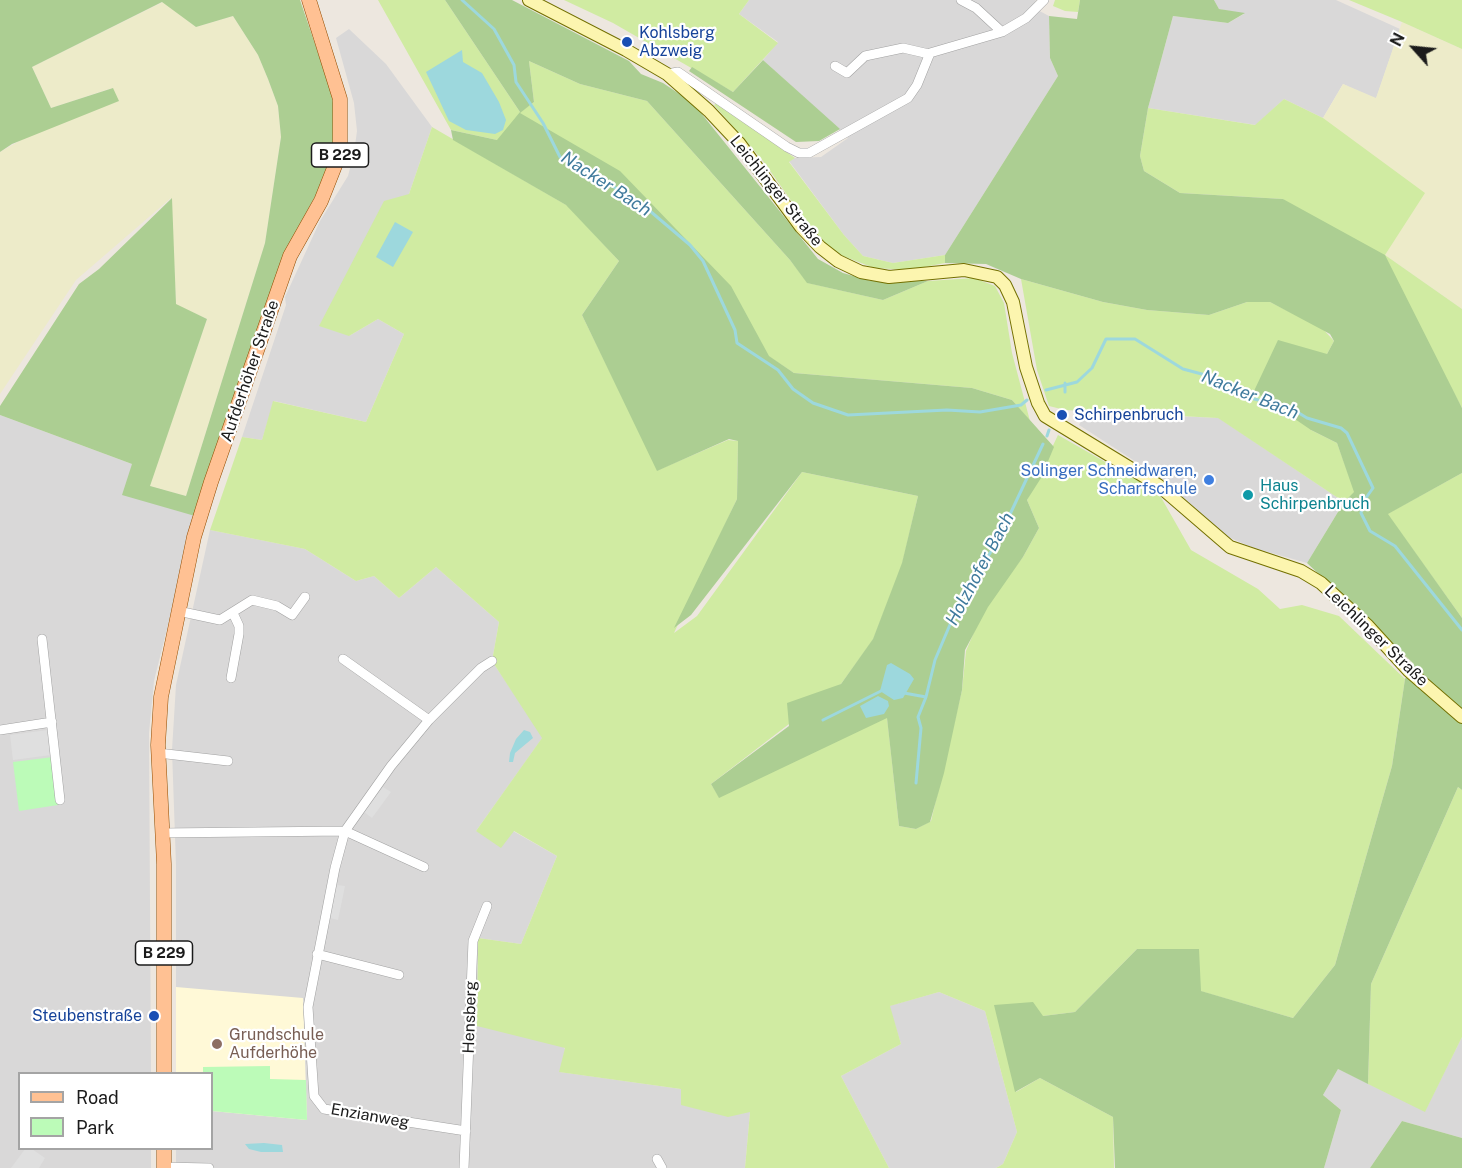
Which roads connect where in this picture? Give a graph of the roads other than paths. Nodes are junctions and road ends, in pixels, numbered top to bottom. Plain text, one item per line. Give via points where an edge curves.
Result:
1 (309, 0) edge
2 (529, 0) edge
3 (961, 0) edge
4 (1044, 0) edge
5 (1002, 32) junction
6 (928, 54) junction
7 (835, 66) dead end
8 (667, 74) junction
9 (304, 597) dead end
10 (178, 611) junction
11 (234, 613) junction
12 (42, 639) dead end
13 (343, 659) dead end
14 (492, 661) dead end
15 (231, 678) dead end
16 (1462, 717) edge
17 (429, 720) junction
18 (52, 722) junction
19 (0, 730) edge
20 (158, 753) junction
21 (228, 761) dead end
22 (60, 800) dead end
23 (345, 831) junction
24 (162, 833) junction
25 (424, 867) dead end
26 (488, 906) dead end
27 (317, 954) junction
28 (399, 975) dead end
29 (164, 1072) edge
30 (466, 1131) junction
31 (164, 1150) edge
32 (164, 1167) edge
33 (209, 1168) edge
34 (464, 1168) edge

1 - 10 main road, Aufderhöher Straße / B 229 via 340,99 340,153 321,201 293,249 274,301 194,537
2 - 8 main road, Leichlinger Straße
3 - 5 street
4 - 5 street via 1026,18
5 - 6 street
6 - 7 street via 903,48 865,56 847,73
6 - 8 street via 908,98 804,154 787,147 678,72
8 - 16 main road, Leichlinger Straße via 739,143 801,227 838,261 878,276 964,270 987,273 1001,281 1013,302 1026,367 1045,416 1158,485 1230,547 1301,571 1321,584
9 - 11 street via 292,615 277,606 252,600
10 - 11 street via 217,620
10 - 20 main road, Aufderhöher Straße / B 229 via 161,697
11 - 15 street via 239,634
12 - 18 street
13 - 17 street
14 - 17 street, Enzianweg
17 - 23 street, Enzianweg
18 - 19 street
18 - 22 street
20 - 21 street
20 - 24 main road, Aufderhöher Straße / B 229
23 - 24 street
23 - 25 street
23 - 27 street, Enzianweg
24 - 29 main road, Aufderhöher Straße / B 229
26 - 30 street, Hensberg via 473,941
27 - 28 street
27 - 30 street, Enzianweg via 308,1007 311,1075 318,1105 332,1112
30 - 34 street, Hensberg
31 - 32 main road
32 - 33 street

